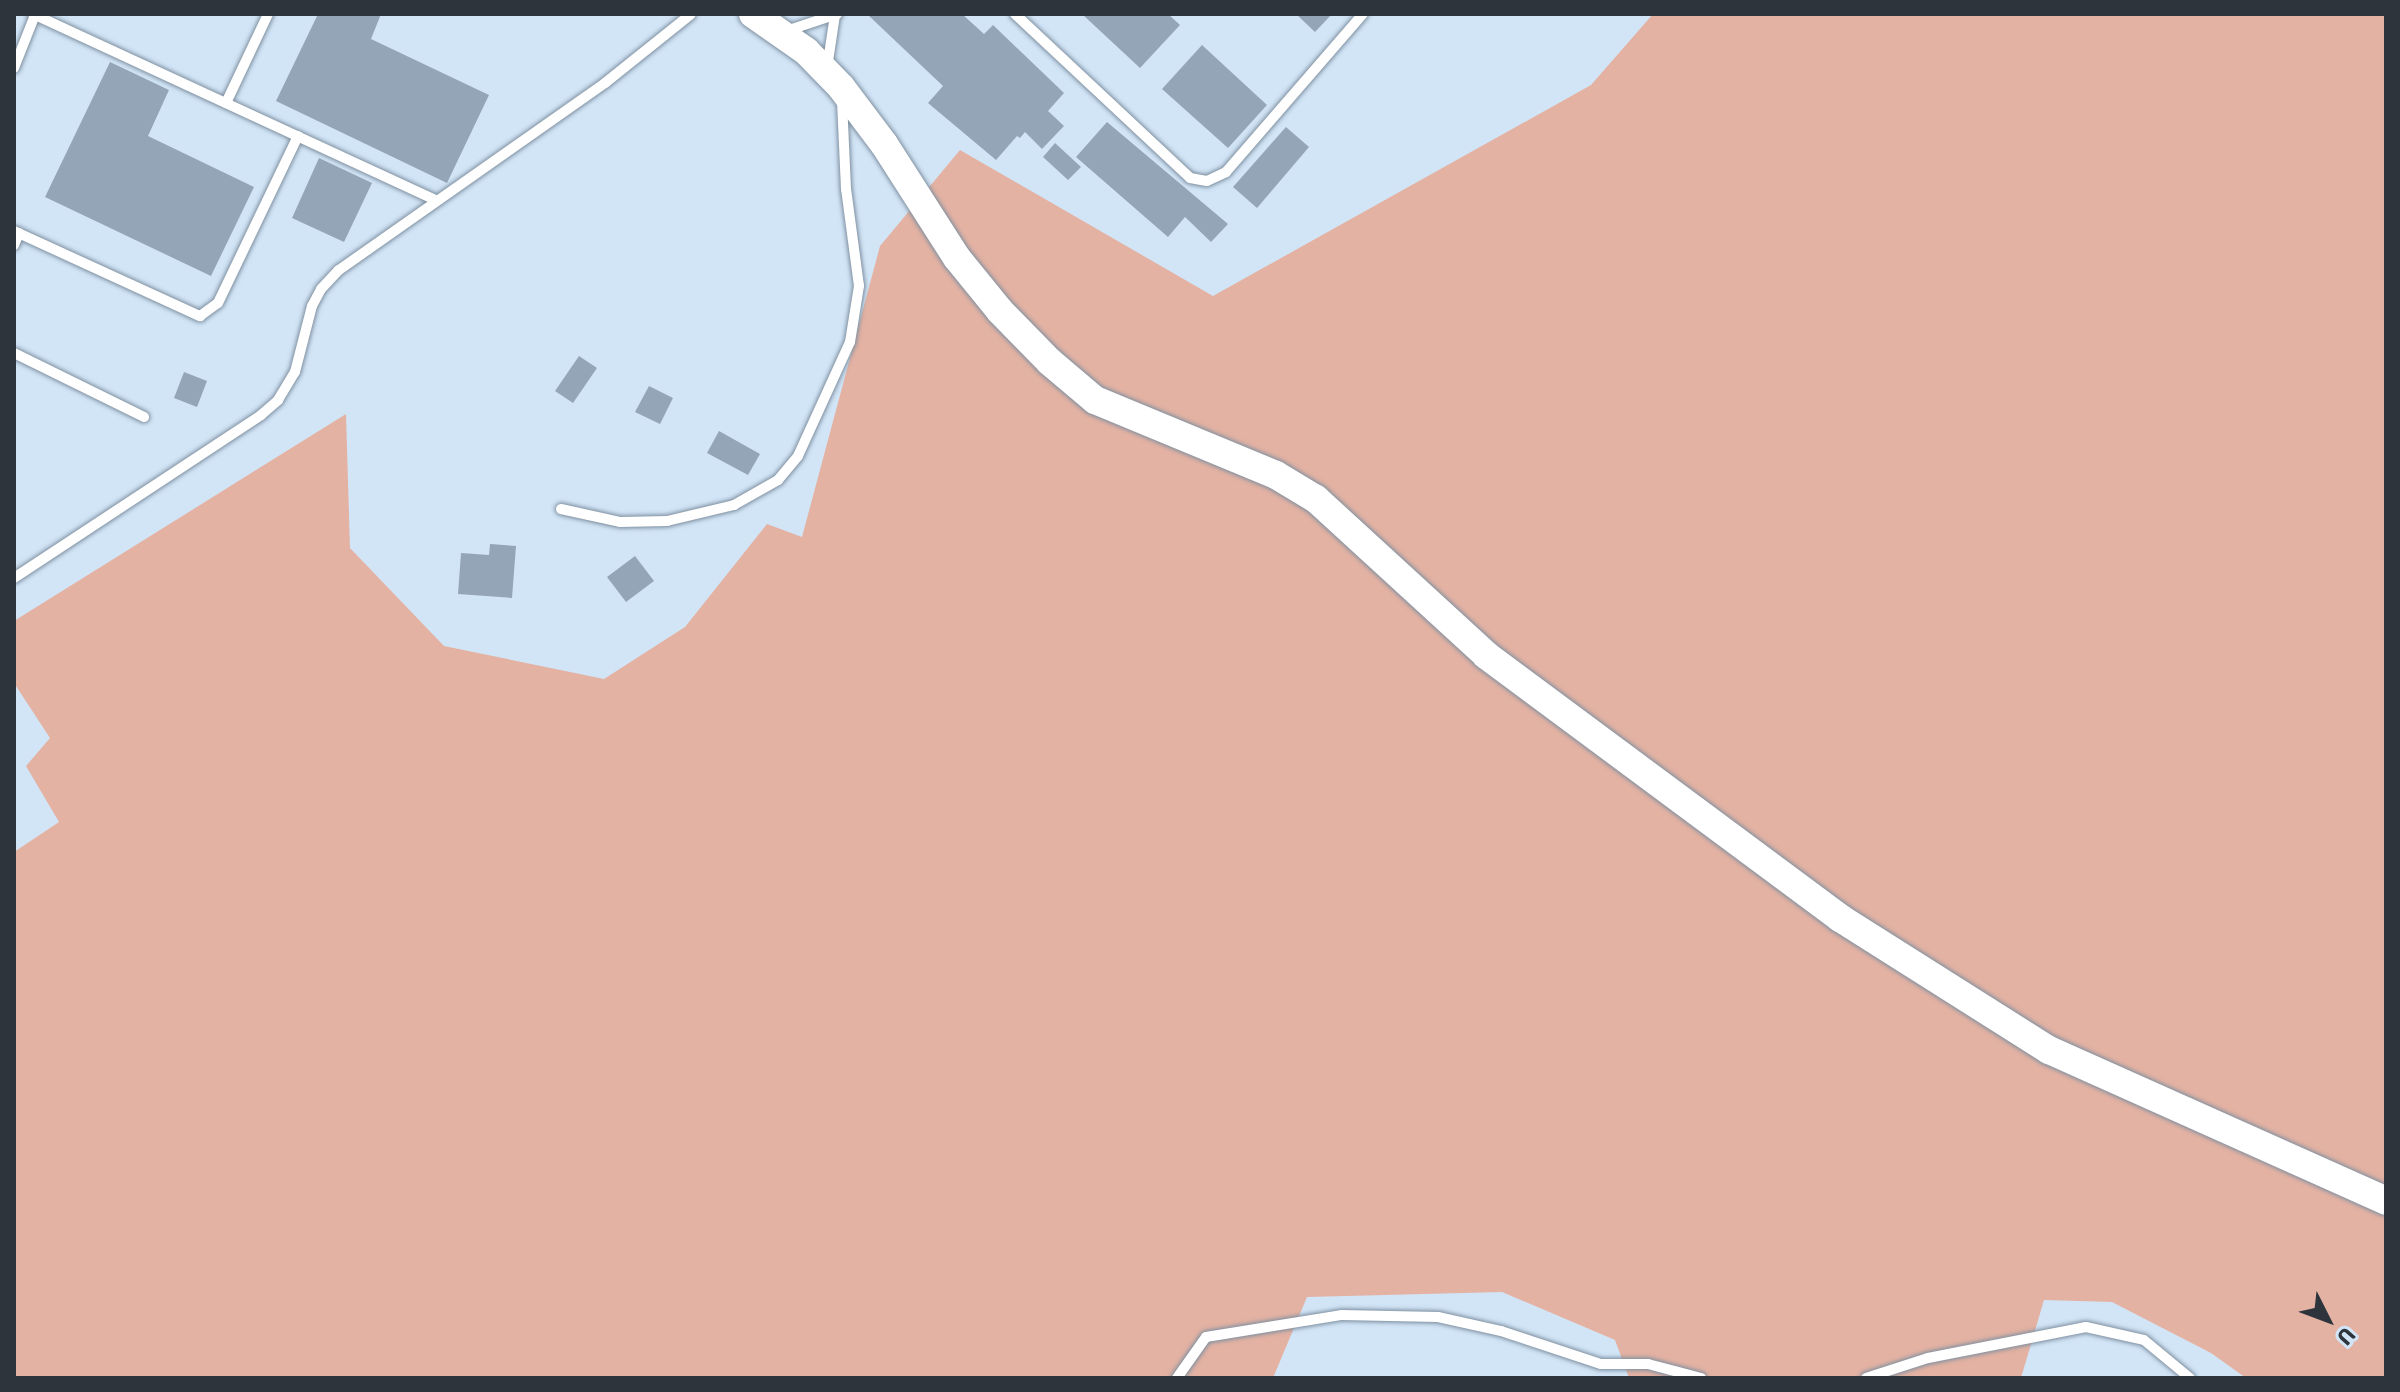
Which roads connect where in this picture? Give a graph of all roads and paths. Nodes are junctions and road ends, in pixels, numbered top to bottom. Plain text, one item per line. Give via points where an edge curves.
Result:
1 (34, 14) edge
2 (268, 14) edge
3 (691, 14) edge
4 (753, 14) edge
5 (1015, 14) edge
6 (1363, 14) edge
7 (836, 15) edge
8 (780, 33) junction
9 (14, 68) edge
10 (834, 79) junction
11 (226, 103) junction
12 (298, 136) junction
13 (436, 200) junction
14 (16, 232) edge
15 (14, 245) edge
16 (14, 353) edge
17 (144, 417) dead end
18 (561, 509) dead end
19 (14, 578) edge
20 (2386, 1201) edge
21 (1177, 1378) edge
22 (1701, 1378) edge
23 (1866, 1378) edge
24 (2190, 1378) edge

1 - 9 lane
1 - 11 lane
2 - 11 lane
3 - 13 lane via 605,83
4 - 8 main road
5 - 6 lane via 1190,178 1207,181 1226,172
7 - 8 lane
7 - 10 lane
8 - 10 main road
10 - 18 lane via 859,286 850,342 798,456 778,480 734,505 667,521 620,522
10 - 20 main road via 974,279 1050,362 1095,400 1276,475 1316,499 1486,655 1840,918 2049,1050
11 - 12 lane
12 - 13 lane
12 - 14 lane via 218,303 200,316
13 - 19 lane via 339,270 321,289 295,372 278,400
14 - 15 lane
16 - 17 lane
21 - 22 lane via 1206,1337 1342,1315 1438,1317 1501,1331 1601,1364 1648,1364
23 - 24 lane via 1928,1358 2086,1327 2144,1340

